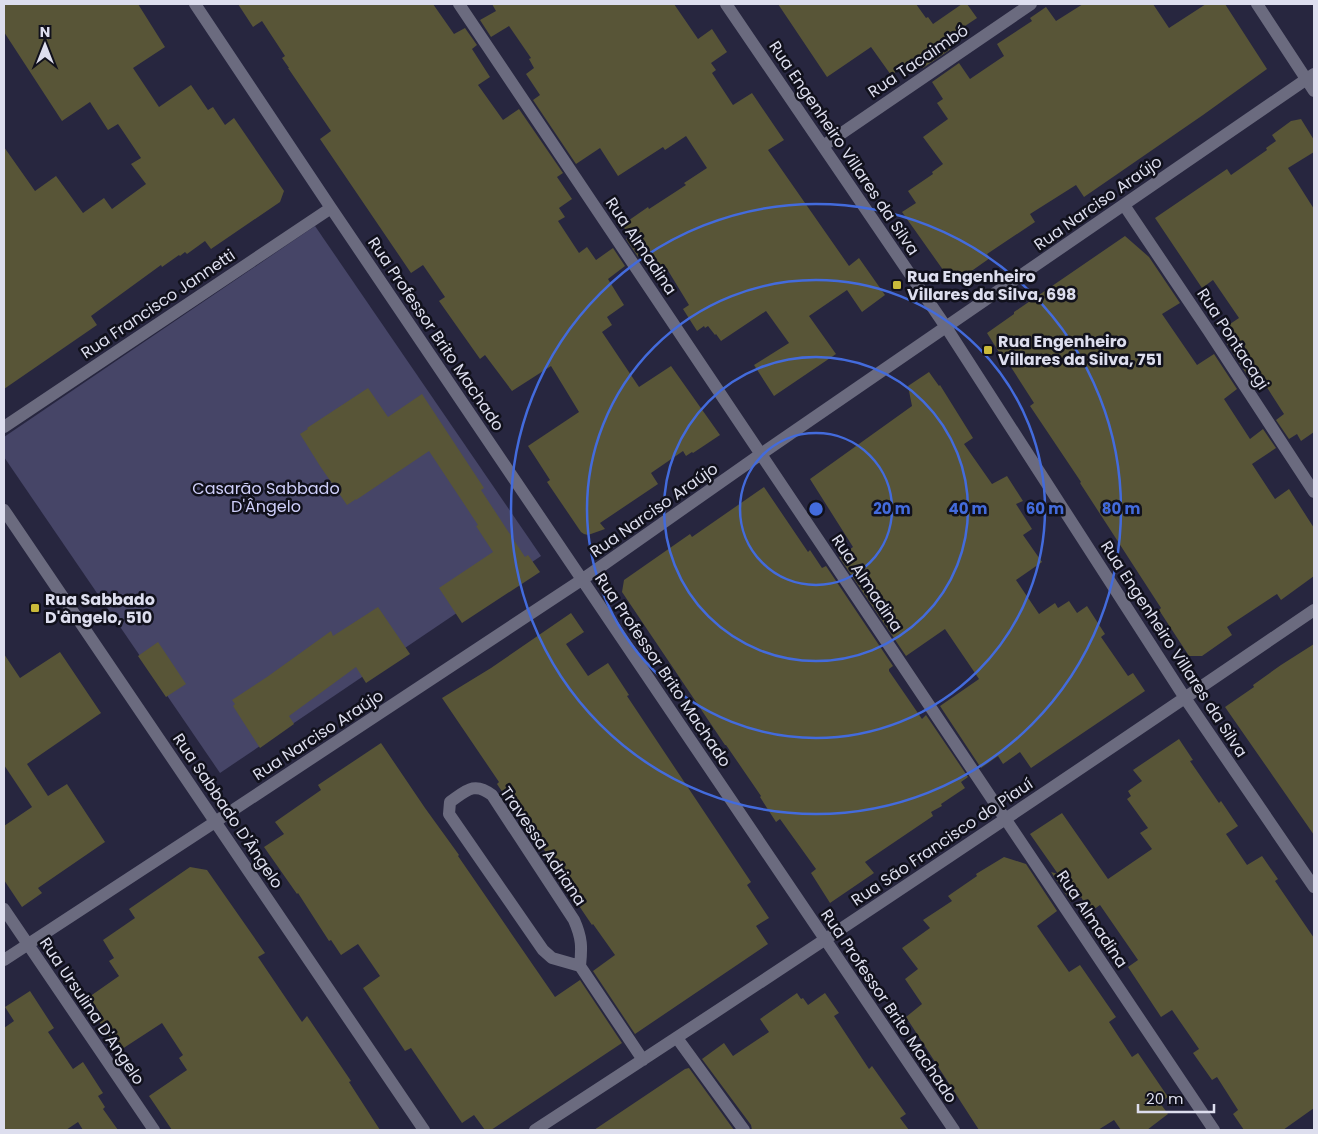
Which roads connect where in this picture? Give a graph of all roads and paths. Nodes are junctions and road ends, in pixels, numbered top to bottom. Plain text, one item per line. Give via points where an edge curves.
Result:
1 (195, 4) edge
2 (459, 4) edge
3 (726, 4) edge
4 (1031, 4) edge
5 (1257, 4) edge
6 (1310, 76) edge
7 (1314, 91) edge
8 (823, 146) junction
9 (1124, 205) junction
10 (331, 208) junction
11 (946, 327) junction
12 (4, 427) edge
13 (761, 454) junction
14 (1314, 492) edge
15 (4, 510) edge
16 (583, 579) junction
17 (1314, 610) edge
18 (1185, 698) junction
19 (1005, 819) junction
20 (215, 822) junction
21 (1314, 887) edge
22 (4, 909) edge
23 (825, 940) junction
24 (28, 945) junction
25 (4, 960) edge
26 (580, 966) junction
27 (677, 1038) junction
28 (643, 1060) junction
29 (154, 1130) edge
30 (424, 1130) edge
31 (535, 1130) edge
32 (744, 1130) edge
33 (954, 1130) edge
34 (1214, 1130) edge

1 - 10 street, Rua Professor Brito Machado
2 - 13 street, Rua Almadina
3 - 8 street, Rua Engenheiro Villares da Silva
4 - 8 street, Rua Tacaimbó
5 - 6 street
6 - 7 street
6 - 9 street, Rua Narciso Araújo
8 - 11 street, Rua Engenheiro Villares da Silva
9 - 11 street, Rua Narciso Araújo
9 - 14 street, Rua Pontacagi
10 - 12 street, Rua Francisco Jannetti
10 - 16 street, Rua Professor Brito Machado
11 - 13 street, Rua Narciso Araújo
11 - 18 street, Rua Engenheiro Villares da Silva
13 - 16 street, Rua Narciso Araújo
13 - 19 street, Rua Almadina
15 - 20 street, Rua Sabbado D'Ângelo
16 - 20 street, Rua Narciso Araújo
16 - 23 street, Rua Professor Brito Machado
17 - 18 street, Rua São Francisco do Piauí
18 - 19 street, Rua São Francisco do Piauí
18 - 21 street, Rua Engenheiro Villares da Silva
19 - 23 street, Rua São Francisco do Piauí
19 - 34 street, Rua Almadina
20 - 24 street, Rua Narciso Araújo
20 - 30 street, Rua Sabbado D'Ângelo
22 - 24 street, Rua Ursulina D'Angelo
23 - 27 street, Rua São Francisco do Piauí
23 - 33 street, Rua Professor Brito Machado
24 - 25 street, Rua Narciso Araújo
24 - 29 street, Rua Ursulina D'Angelo
26 - 26 street, Travessa Adriana via 552,958 543,950 449,814 450,802 470,789 484,789 492,795 574,920 582,948
26 - 28 street
27 - 28 street, Rua São Francisco do Piauí
27 - 32 street
28 - 31 street, Rua São Francisco do Piauí

